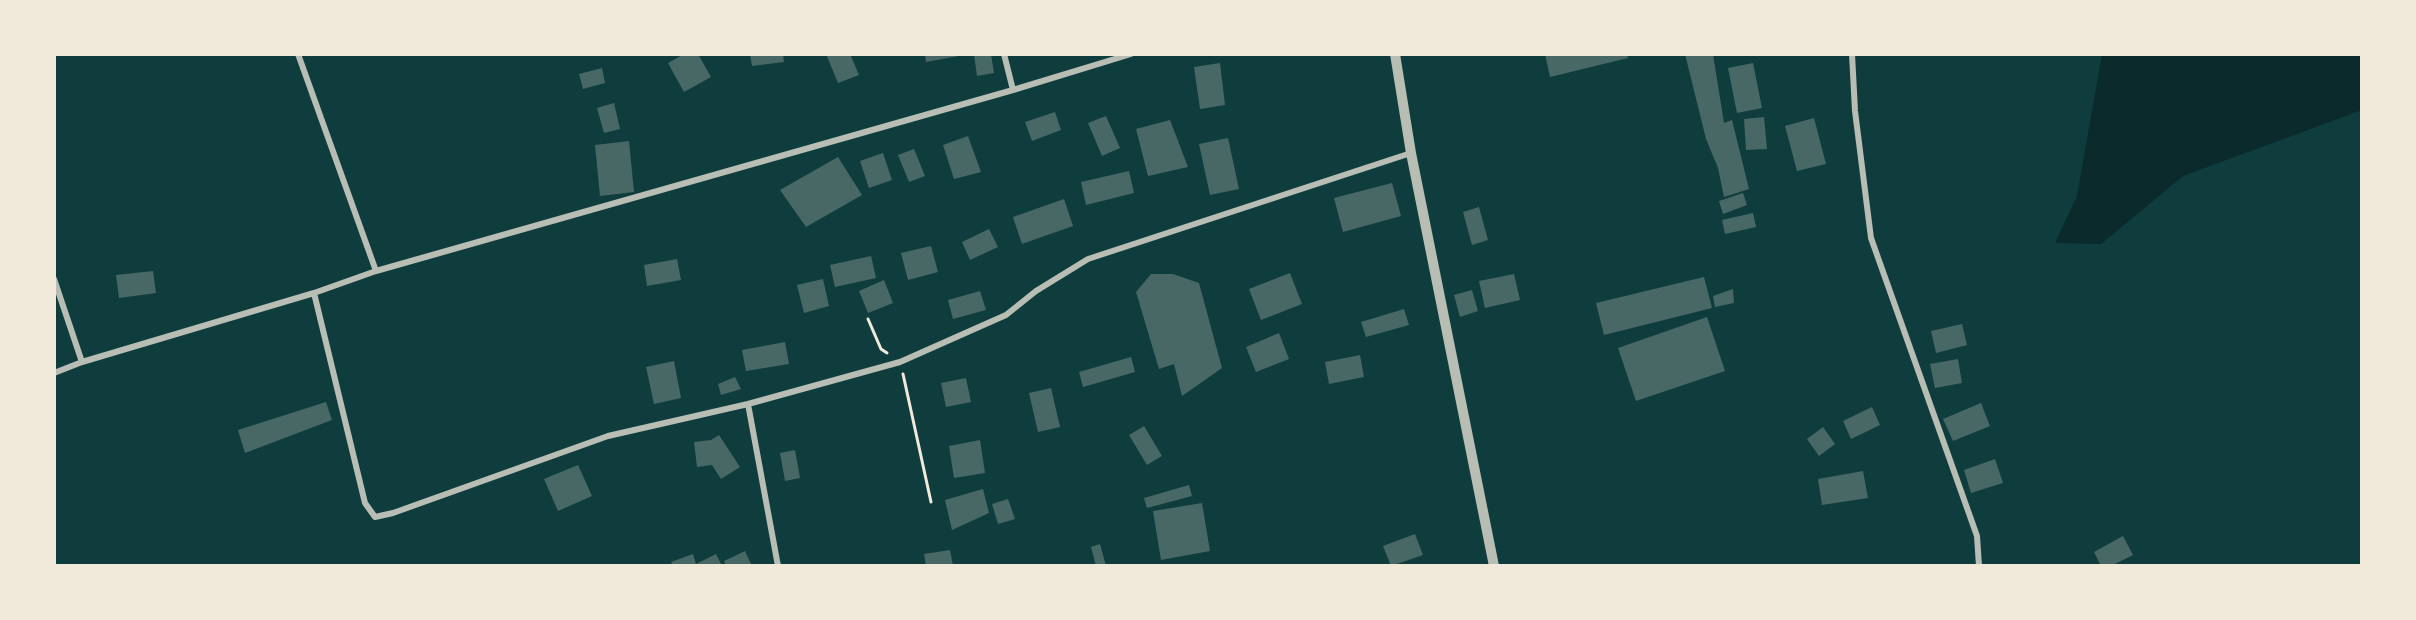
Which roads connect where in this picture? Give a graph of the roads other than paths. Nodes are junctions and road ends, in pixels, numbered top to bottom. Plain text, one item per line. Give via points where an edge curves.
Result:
1 (298, 54) edge
2 (1004, 54) edge
3 (1131, 54) edge
4 (1395, 54) edge
5 (1852, 54) edge
6 (1013, 90) junction
7 (1411, 153) junction
8 (376, 270) junction
9 (54, 279) edge
10 (314, 293) junction
11 (81, 362) junction
12 (54, 374) edge
13 (748, 404) junction
14 (778, 566) edge
15 (1494, 566) edge
16 (1979, 566) edge

1 - 8 street
2 - 6 street
3 - 6 street
4 - 7 street
5 - 16 street via 1871,238 1977,536
6 - 8 street
7 - 13 street via 1088,259 1006,315 900,362
7 - 15 street
8 - 10 street
9 - 11 street
10 - 11 street
10 - 13 street via 365,503 375,517 608,436
11 - 12 street
13 - 14 street

